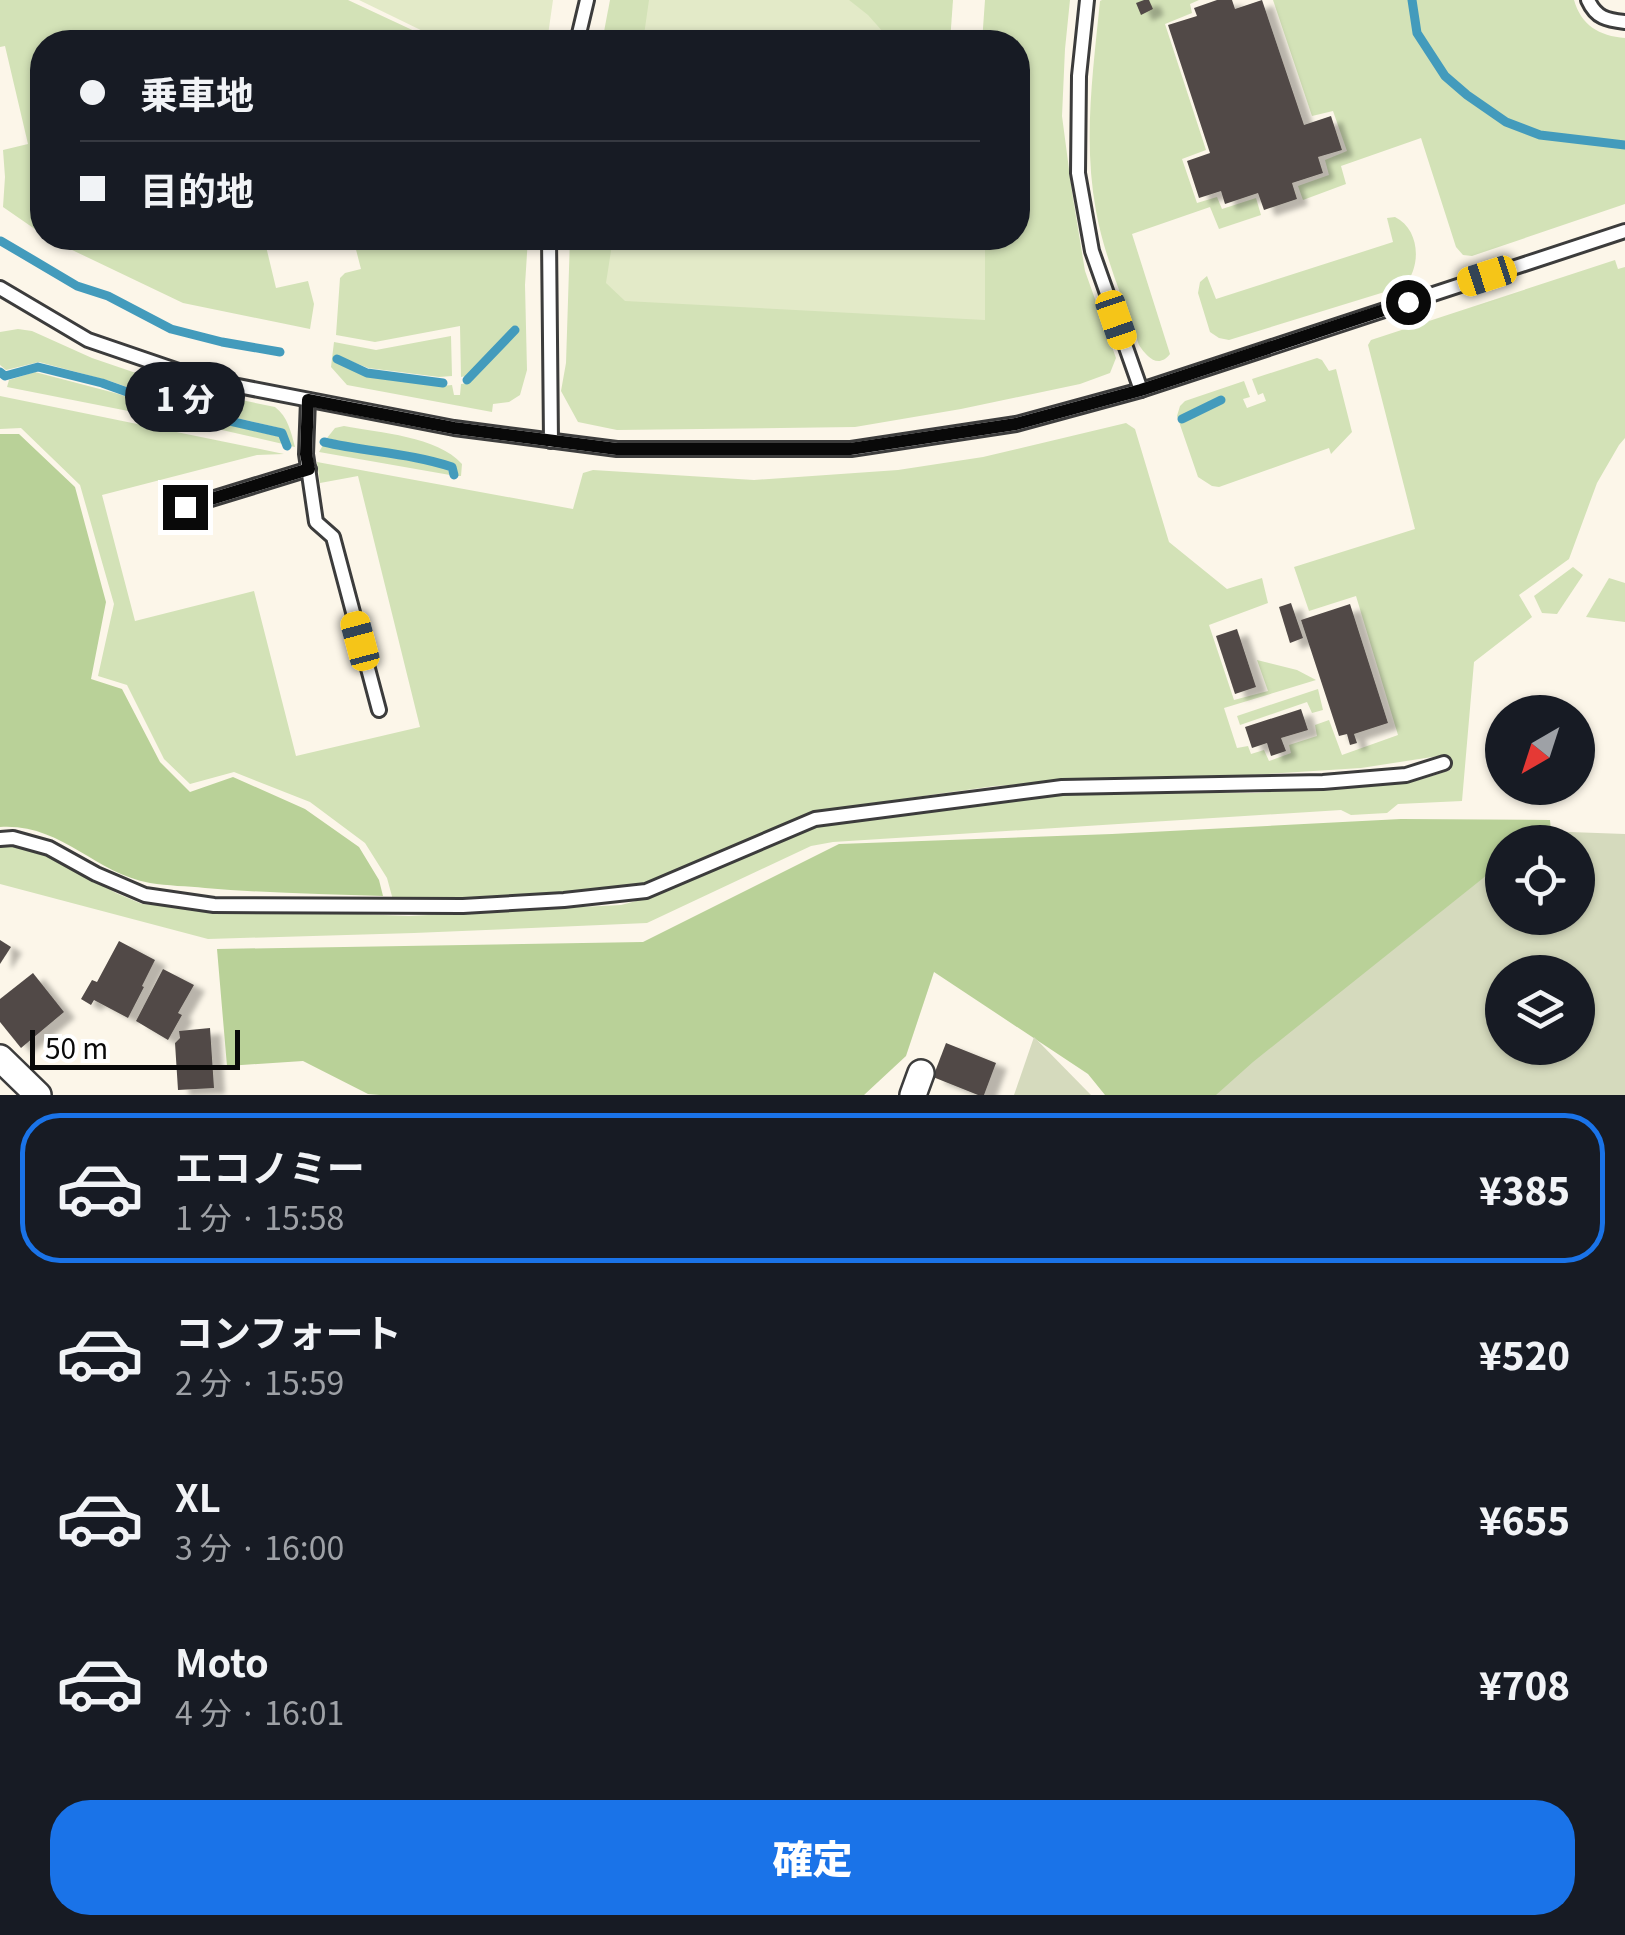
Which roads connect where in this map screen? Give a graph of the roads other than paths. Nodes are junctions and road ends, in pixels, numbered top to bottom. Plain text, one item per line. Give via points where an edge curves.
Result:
1 (587, 0) edge
2 (1087, 0) edge
3 (1588, 0) edge
4 (1625, 22) edge
5 (580, 30) edge
6 (1625, 231) edge
7 (549, 250) edge
8 (0, 288) edge
9 (1141, 390) junction
10 (308, 400) junction
11 (551, 440) junction
12 (309, 469) junction
13 (185, 507) dead end
14 (379, 710) dead end
15 (1444, 762) dead end
16 (0, 839) edge
17 (0, 1058) edge
18 (38, 1095) edge

1 - 5 lane
2 - 9 lane via 1078,173 1092,252
3 - 4 lane via 1604,20
6 - 9 lane
7 - 11 lane
8 - 10 lane via 88,340 202,380
9 - 11 lane via 1016,424 850,449 617,449
10 - 11 lane
10 - 12 lane
12 - 13 lane
12 - 14 lane via 316,522 333,537
15 - 16 lane via 1406,775 1323,782 1062,787 815,819 646,891 497,904 214,904 146,895 48,848
17 - 18 street

